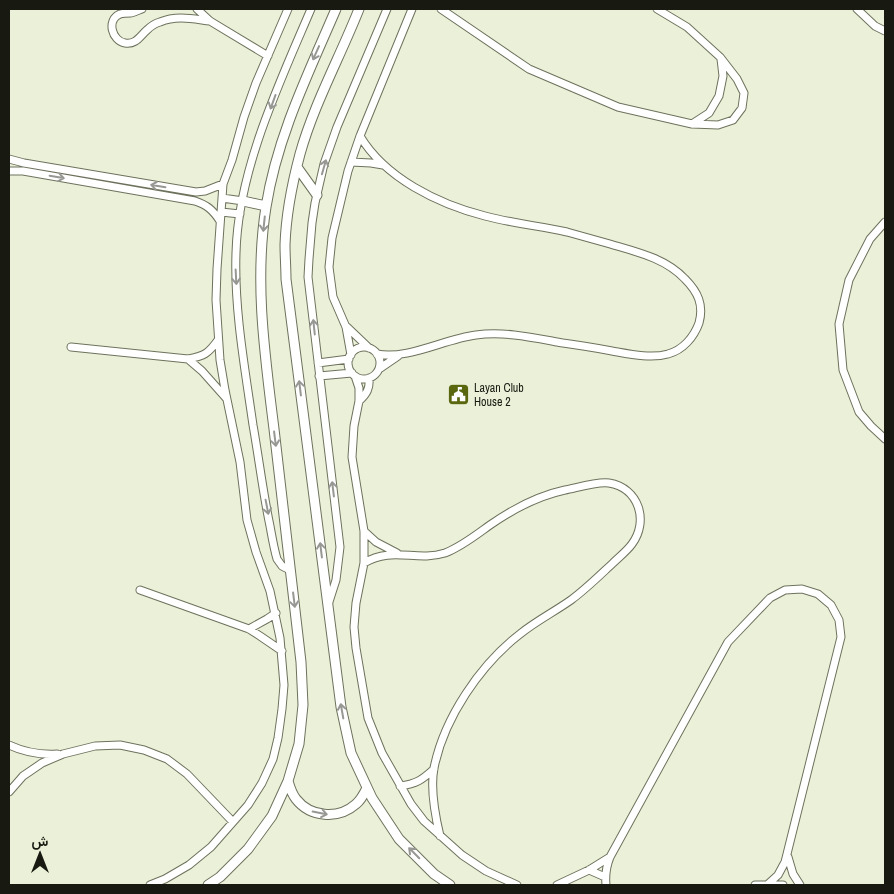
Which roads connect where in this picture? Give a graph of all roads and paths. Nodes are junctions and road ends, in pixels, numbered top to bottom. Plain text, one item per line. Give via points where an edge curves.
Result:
1 (142, 9) edge
2 (197, 9) edge
3 (288, 9) edge
4 (311, 9) edge
5 (337, 9) edge
6 (387, 9) edge
7 (414, 9) edge
8 (440, 9) edge
9 (657, 9) edge
10 (857, 9) edge
11 (356, 11) edge
12 (210, 21) junction
13 (885, 31) edge
14 (268, 56) junction
15 (720, 57) junction
16 (692, 124) junction
17 (360, 136) junction
18 (9, 159) edge
19 (351, 162) junction
20 (383, 166) junction
21 (297, 167) junction
22 (9, 171) edge
23 (223, 184) junction
24 (190, 191) junction
25 (316, 195) junction
26 (222, 198) junction
27 (189, 199) junction
28 (243, 200) junction
29 (266, 206) junction
30 (221, 212) junction
31 (240, 214) junction
32 (220, 221) junction
33 (885, 222) edge
34 (346, 327) junction
35 (218, 340) junction
36 (71, 347) dead end
37 (369, 348) junction
38 (377, 354) junction
39 (398, 356) junction
40 (350, 357) junction
41 (188, 359) junction
42 (318, 363) junction
43 (379, 369) junction
44 (353, 375) junction
45 (319, 376) junction
46 (369, 378) junction
47 (227, 398) junction
48 (359, 400) junction
49 (885, 439) edge
50 (364, 531) junction
51 (402, 555) junction
52 (364, 563) junction
53 (290, 570) junction
54 (140, 590) dead end
55 (328, 606) junction
56 (276, 613) junction
57 (248, 630) junction
58 (282, 651) junction
59 (9, 744) edge
60 (63, 754) junction
61 (434, 769) junction
62 (288, 781) junction
63 (400, 786) junction
64 (367, 788) junction
65 (9, 792) edge
66 (435, 812) junction
67 (421, 817) junction
68 (233, 822) junction
69 (440, 836) junction
70 (787, 854) junction
71 (610, 857) junction
72 (589, 870) junction
73 (578, 875) junction
74 (605, 877) junction
75 (150, 885) edge
76 (208, 885) edge
77 (450, 885) edge
78 (517, 885) edge
79 (557, 885) edge
80 (579, 885) edge
81 (606, 885) edge
82 (755, 885) edge
83 (767, 885) edge
84 (784, 885) edge
85 (800, 885) edge

1 - 12 street via 119,14 114,19 113,34 117,40 132,44 158,22 170,18
2 - 12 street
3 - 14 street
4 -> 28 street via 252,158
5 -> 29 street via 316,52 284,134
25 -> 6 street via 337,127
7 - 17 street
8 - 16 street via 529,69 618,107
9 - 15 street via 687,28
10 - 13 street
11 - 21 street
12 - 14 street
14 - 23 street
15 - 16 street via 723,76 719,96 709,112
15 - 16 street via 744,93 742,108 733,120 718,125
17 - 19 street
17 - 20 street
24 -> 18 street
19 - 20 street
19 - 34 street via 332,238 329,268 332,297
20 - 39 street via 430,196 457,208 646,254 669,265 684,278 696,291 702,313 688,341 678,350 656,356 503,334 451,340
21 - 25 street
55 -> 21 street via 286,279 288,214
22 -> 27 street
23 - 24 street via 205,191
23 - 26 street
24 - 27 street
42 -> 25 street via 308,277
26 - 28 street
26 - 30 street
27 - 32 street via 206,205
28 - 29 street
28 - 31 street
29 -> 53 street via 261,266 263,332
30 - 31 street
30 - 32 street
31 -> 53 street via 236,271 241,345 276,556 282,566
32 - 35 street via 216,300
33 - 49 street via 870,239 849,280 839,324 843,370 859,412
34 - 37 street
34 - 40 street
35 - 41 street via 205,354
35 - 47 street
36 - 41 street
37 - 38 street
37 - 40 street via 359,348
38 - 39 street
38 - 43 street
39 - 43 street
40 - 42 street
40 - 44 street via 348,364
41 - 47 street
42 - 45 street
43 - 46 street
44 - 45 street
44 - 46 street
44 - 48 street via 359,388
55 -> 45 street via 336,580 340,547
46 - 48 street via 366,393
47 - 56 street via 247,520
48 - 50 street via 352,457
50 - 51 street via 383,546
50 - 52 street
51 - 52 street via 380,556
51 - 61 street via 424,557 445,552 516,508 556,492 592,484 608,483 624,488 635,499 641,514 640,530 631,544 585,589 520,634 474,681 443,738
52 - 63 street via 354,627 357,655 368,718
53 -> 62 street via 303,705 298,744
54 - 57 street
64 -> 55 street via 351,754 341,707
56 - 57 street
56 - 58 street
57 - 58 street
58 - 68 street via 284,686 273,759 262,783
59 - 60 street via 27,752
60 - 65 street via 36,767
60 - 68 street via 95,746 120,745 167,759 187,774
61 - 63 street via 413,784
61 - 66 street
62 -> 64 street via 290,791 302,806 330,815 348,810
62 - 76 street via 272,816 248,849
63 - 67 street
77 -> 64 street via 434,874 399,839
66 - 67 street
66 - 69 street
67 - 69 street
68 - 75 street via 211,847 189,865
69 - 78 street via 486,871
70 - 71 street via 841,637 839,620 831,605 818,594 802,589 785,590 770,598 728,642
70 - 83 street via 782,869
70 - 85 street via 790,868
71 - 72 street
71 - 74 street
72 - 73 street
72 - 74 street
73 - 79 street
73 - 80 street
74 - 81 street
82 - 83 street
83 - 84 street

